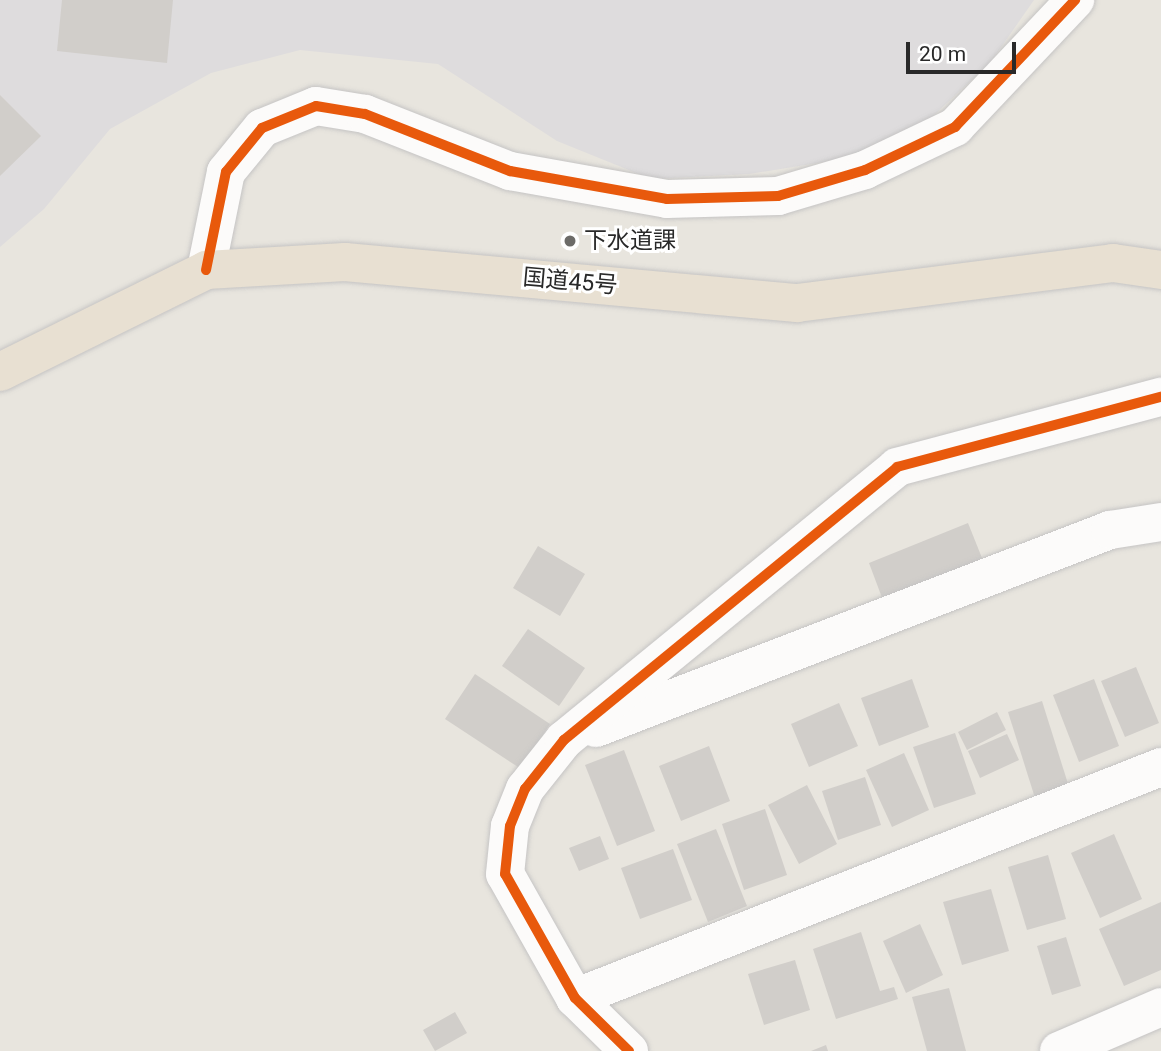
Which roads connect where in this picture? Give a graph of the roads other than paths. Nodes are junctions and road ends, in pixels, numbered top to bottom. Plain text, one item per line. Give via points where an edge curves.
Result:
1 (1075, 0) edge
2 (206, 270) junction
3 (1161, 270) edge
4 (0, 372) edge
5 (1161, 397) edge
6 (1161, 522) edge
7 (564, 740) junction
8 (1161, 767) edge
9 (575, 998) junction
10 (1161, 1007) edge
11 (629, 1051) edge
12 (1059, 1051) edge

1 - 2 street via 955,127 864,170 778,196 667,200 510,171 365,114 316,106 262,128 226,172
2 - 3 highway, 国道45号 via 345,262 797,303 1113,264
2 - 4 highway, 国道45号
5 - 7 street via 897,467
6 - 7 street via 1110,530
7 - 9 street via 524,789 510,826 505,874
8 - 9 street
9 - 11 street
10 - 12 street

